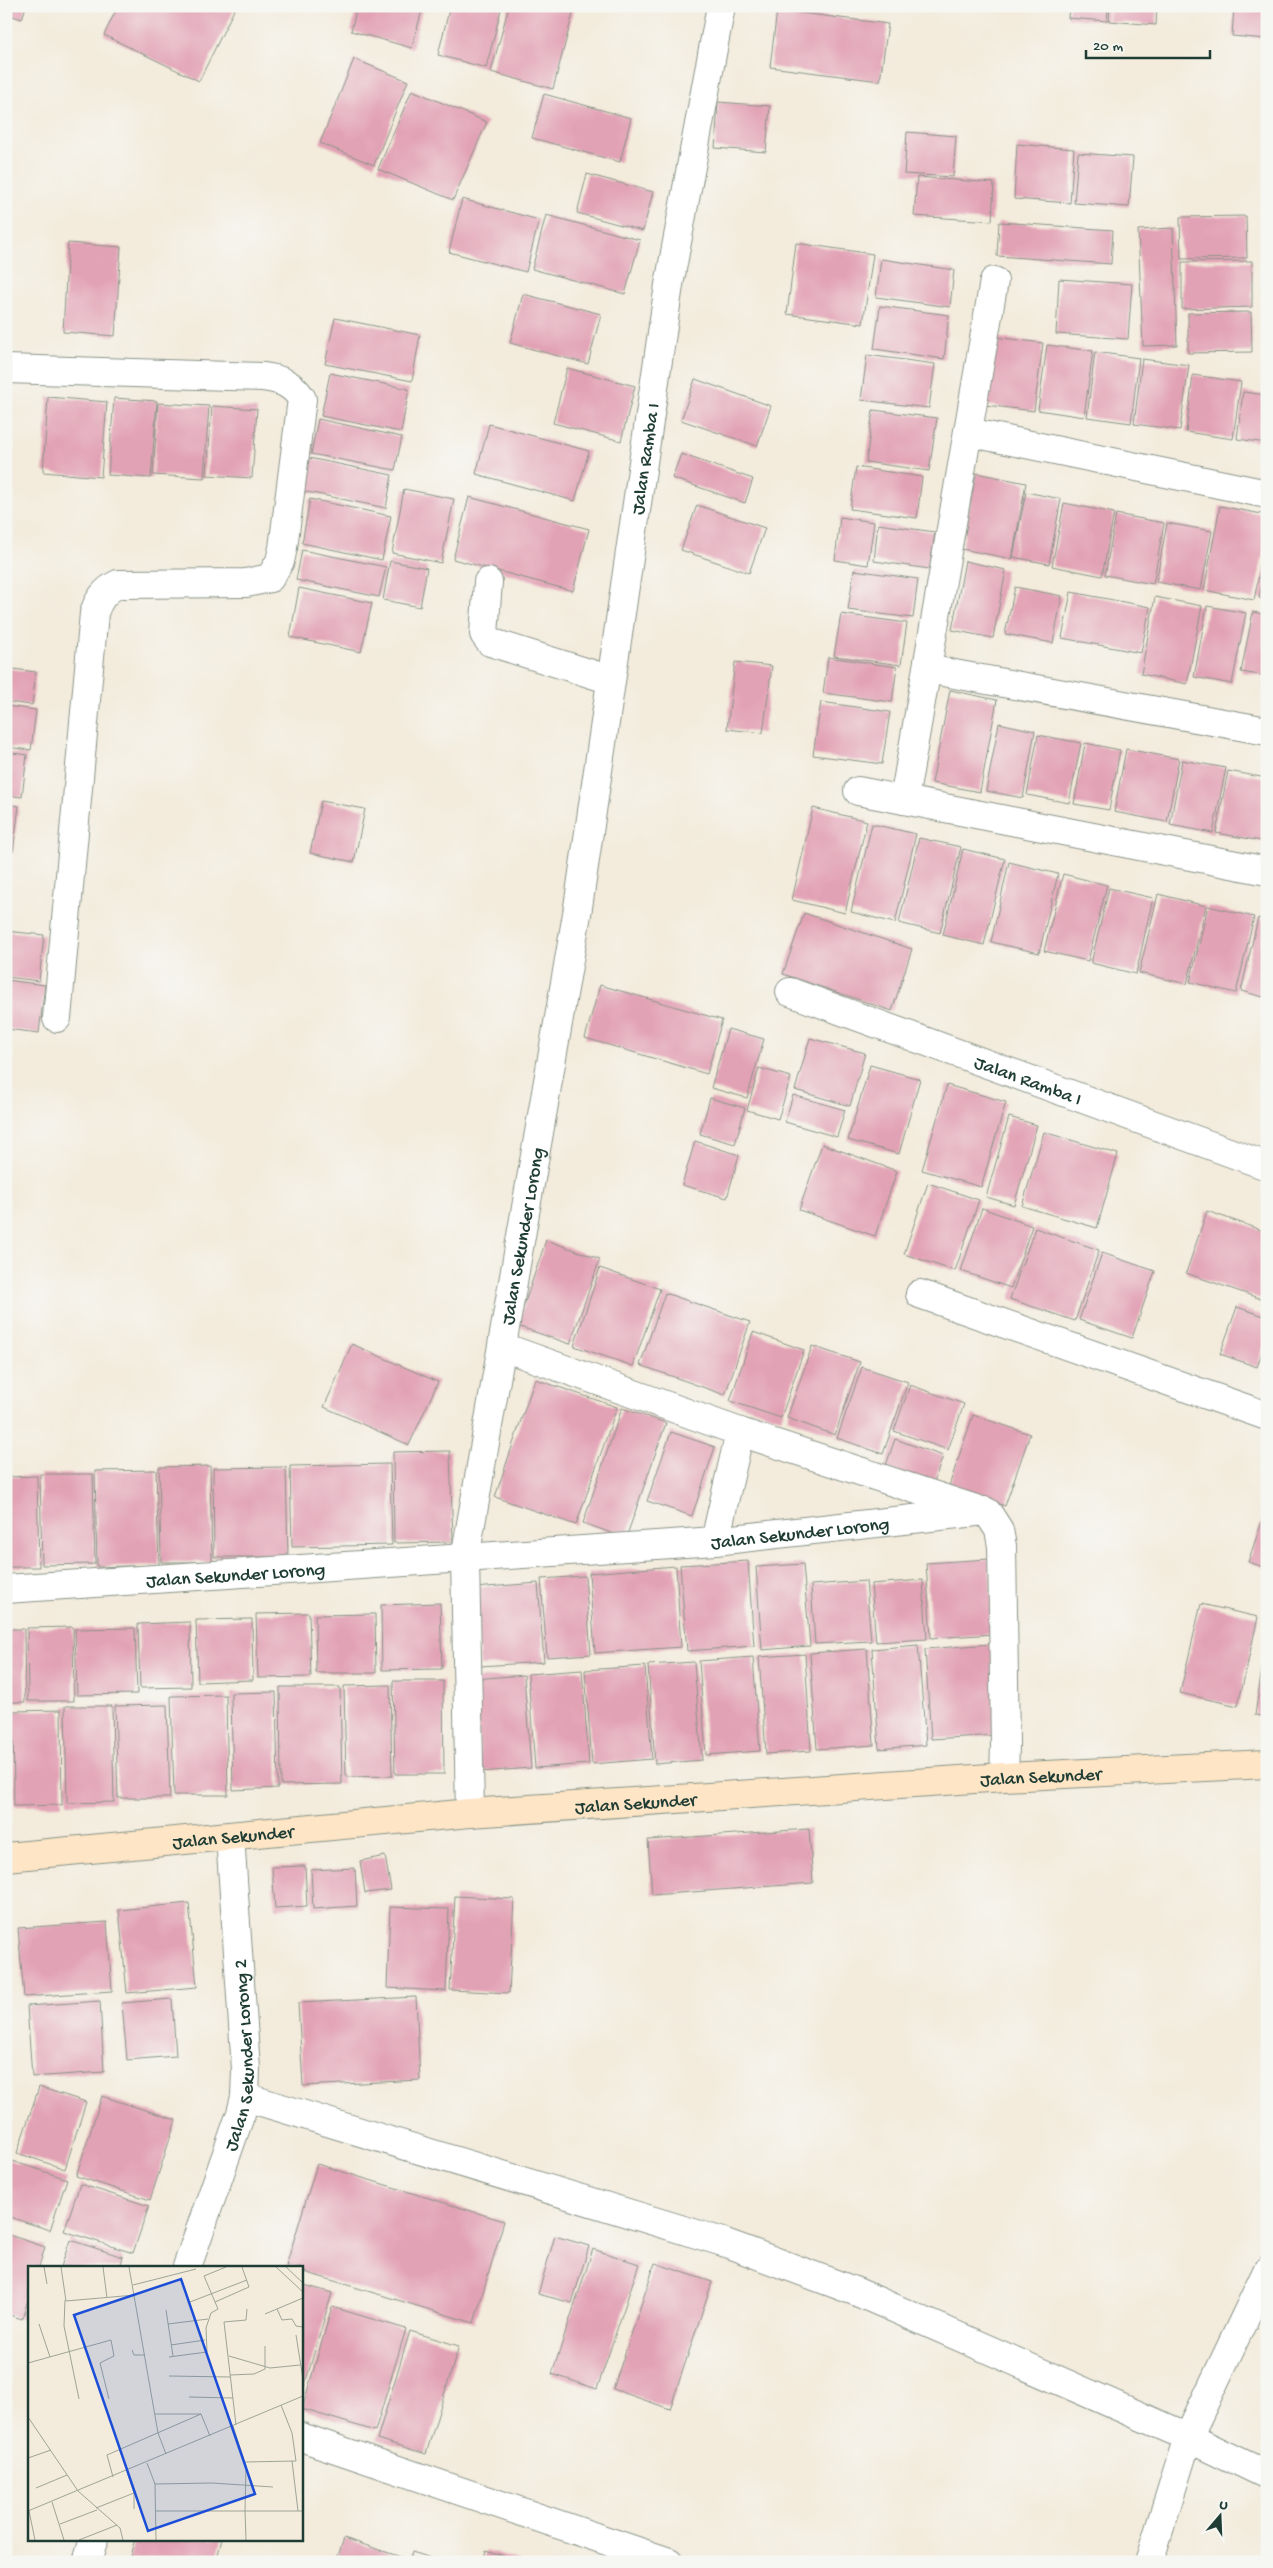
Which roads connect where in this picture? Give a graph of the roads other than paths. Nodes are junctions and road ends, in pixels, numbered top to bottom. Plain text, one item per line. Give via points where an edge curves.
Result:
1 (721, 6) edge
2 (994, 281) dead end
3 (6, 369) edge
4 (968, 432) junction
5 (1267, 494) edge
6 (488, 582) dead end
7 (927, 669) junction
8 (611, 680) junction
9 (1267, 731) edge
10 (858, 792) dead end
11 (904, 800) junction
12 (1267, 871) edge
13 (577, 914) joint
14 (790, 992) dead end
15 (57, 1018) dead end
16 (1267, 1166) edge
17 (920, 1294) dead end
18 (503, 1347) junction
19 (1267, 1416) edge
20 (740, 1432) junction
21 (985, 1510) junction
22 (714, 1540) junction
23 (465, 1558) junction
24 (6, 1589) edge
25 (1267, 1764) edge
26 (1004, 1777) junction
27 (470, 1813) junction
28 (230, 1836) junction
29 (6, 1857) edge
30 (245, 2097) junction
31 (187, 2266) edge
32 (1267, 2272) edge
33 (302, 2437) edge
34 (1188, 2437) junction
35 (1267, 2475) edge
36 (94, 2540) edge
37 (87, 2562) edge
38 (670, 2562) edge
39 (1149, 2562) edge

1 - 8 street, Jalan Ramba I via 669,285
2 - 4 street
3 - 15 street via 263,377 287,383 302,399 283,548 270,578 246,583 118,584 105,592 98,602 94,613
4 - 5 street
4 - 7 street
6 - 8 street via 484,634 490,642
7 - 9 street
7 - 11 street
8 - 13 street, Jalan Ramba I
10 - 11 street
11 - 12 street
13 - 18 street, Jalan Sekunder Lorong
14 - 16 street, Jalan Ramba I
17 - 19 street
18 - 20 street
18 - 23 street, Jalan Sekunder Lorong
20 - 21 street
20 - 22 street
21 - 22 street, Jalan Sekunder Lorong
21 - 26 street via 999,1530 1002,1546
22 - 23 street, Jalan Sekunder Lorong
23 - 24 street, Jalan Sekunder Lorong
23 - 27 street, Jalan Sekunder Lorong
25 - 26 street, Jalan Sekunder
26 - 27 street, Jalan Sekunder
27 - 28 street, Jalan Sekunder
28 - 29 street, Jalan Sekunder
28 - 30 street, Jalan Sekunder Lorong 2 via 246,2069
30 - 31 street, Jalan Sekunder Lorong 2
30 - 34 street via 723,2242 857,2292
32 - 34 street
33 - 38 street
34 - 35 street
34 - 39 street
36 - 37 street

